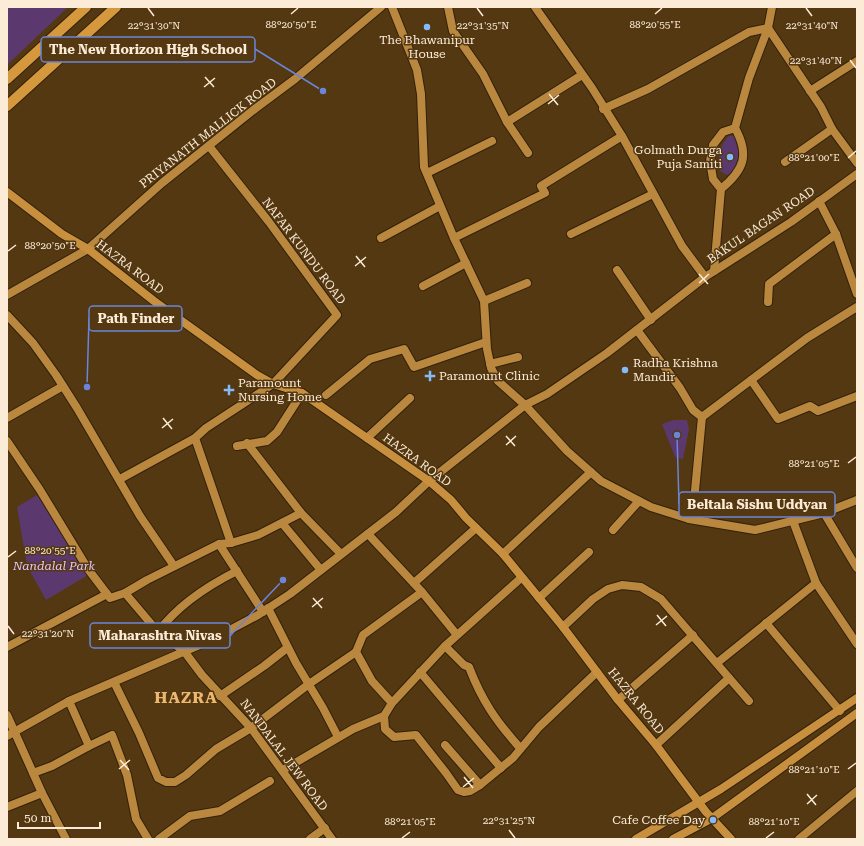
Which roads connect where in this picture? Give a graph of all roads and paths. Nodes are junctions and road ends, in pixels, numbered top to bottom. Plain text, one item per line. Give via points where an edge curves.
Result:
1 (86, 7) edge
2 (116, 7) edge
3 (381, 7) edge
4 (392, 7) edge
5 (448, 7) edge
6 (540, 8) edge
7 (774, 9) edge
8 (768, 28) junction
9 (857, 61) edge
10 (582, 75) junction
11 (7, 79) edge
12 (810, 91) junction
13 (7, 106) edge
14 (604, 109) junction
15 (507, 122) junction
16 (735, 128) junction
17 (832, 129) junction
18 (622, 136) junction
19 (492, 142) dead end
20 (209, 146) junction
21 (528, 153) dead end
22 (785, 162) dead end
23 (857, 163) edge
24 (427, 174) junction
25 (857, 174) edge
26 (721, 189) junction
27 (7, 192) edge
28 (653, 194) junction
29 (819, 201) junction
30 (440, 206) junction
31 (571, 234) dead end
32 (836, 234) junction
33 (381, 238) dead end
34 (454, 238) junction
35 (88, 250) junction
36 (466, 263) junction
37 (617, 270) dead end
38 (714, 271) junction
39 (705, 277) junction
40 (527, 282) dead end
41 (423, 286) dead end
42 (857, 294) edge
43 (7, 295) edge
44 (484, 301) junction
45 (768, 302) dead end
46 (857, 307) edge
47 (7, 315) edge
48 (651, 320) junction
49 (637, 330) junction
50 (486, 342) junction
51 (518, 357) dead end
52 (490, 364) junction
53 (751, 380) junction
54 (273, 384) junction
55 (63, 386) junction
56 (302, 393) junction
57 (326, 395) dead end
58 (857, 396) edge
59 (410, 398) dead end
60 (525, 405) junction
61 (702, 417) junction
62 (7, 418) edge
63 (195, 438) junction
64 (367, 438) junction
65 (7, 441) edge
66 (247, 443) junction
67 (238, 446) dead end
68 (591, 472) junction
69 (120, 479) junction
70 (428, 481) junction
71 (857, 500) edge
72 (639, 501) junction
73 (300, 513) junction
74 (824, 513) junction
75 (689, 519) junction
76 (793, 521) junction
77 (282, 523) junction
78 (476, 528) junction
79 (613, 530) dead end
80 (368, 534) junction
81 (231, 543) junction
82 (220, 544) junction
83 (589, 552) dead end
84 (341, 554) junction
85 (502, 554) junction
86 (174, 566) junction
87 (857, 568) edge
88 (237, 570) junction
89 (321, 570) junction
90 (521, 578) junction
91 (414, 583) junction
92 (816, 583) junction
93 (422, 592) junction
94 (125, 593) junction
95 (107, 594) junction
96 (539, 598) junction
97 (265, 610) junction
98 (766, 623) junction
99 (563, 627) junction
100 (158, 632) junction
101 (457, 635) junction
102 (693, 635) junction
103 (857, 644) edge
104 (445, 646) junction
105 (7, 647) edge
106 (287, 648) junction
107 (184, 651) junction
108 (356, 652) junction
109 (717, 663) junction
110 (420, 672) junction
111 (597, 672) junction
112 (729, 678) junction
113 (114, 682) junction
114 (309, 684) junction
115 (220, 696) junction
116 (857, 698) edge
117 (618, 700) junction
118 (749, 700) dead end
119 (69, 701) junction
120 (392, 703) junction
121 (840, 711) junction
122 (857, 713) edge
123 (7, 715) edge
124 (384, 716) junction
125 (251, 728) junction
126 (15, 732) junction
127 (7, 736) edge
128 (338, 737) junction
129 (445, 745) dead end
130 (656, 745) junction
131 (89, 746) junction
132 (520, 748) junction
133 (501, 768) junction
134 (283, 770) junction
135 (32, 773) junction
136 (270, 781) dead end
137 (480, 785) junction
138 (857, 791) edge
139 (42, 793) junction
140 (699, 802) junction
141 (7, 807) edge
142 (711, 819) junction
143 (325, 828) junction
144 (66, 839) edge
145 (148, 839) edge
146 (159, 839) edge
147 (310, 839) edge
148 (332, 839) edge
149 (636, 839) edge
150 (673, 839) edge
151 (731, 839) edge
152 (799, 839) edge

1 - 11 main road
2 - 13 main road
3 - 20 street, PRIYANATH MALLICK ROAD via 295,80
4 - 24 street via 417,70 421,94 424,167
5 - 15 street via 453,31 483,74
6 - 10 street, BAKUL BAGAN ROAD
7 - 8 street
8 - 12 street
8 - 14 street via 749,32 648,89
8 - 16 street via 749,78
9 - 12 street
10 - 14 street, BAKUL BAGAN ROAD
10 - 15 street
12 - 17 street
14 - 18 street, BAKUL BAGAN ROAD
15 - 21 street
16 - 26 street via 742,139 744,158 736,177
16 - 26 street via 723,132 713,145 710,161 713,179
17 - 22 street
17 - 23 street
18 - 28 street, BAKUL BAGAN ROAD
18 - 34 street via 541,186 545,193
19 - 24 street
20 - 35 street, PRIYANATH MALLICK ROAD via 162,183
20 - 54 street, NAFAR KUNDU ROAD via 337,315
24 - 30 street
25 - 29 street, BAKUL BAGAN ROAD
26 - 38 street
27 - 35 main road, HAZRA ROAD via 62,234
28 - 31 street
28 - 39 street, BAKUL BAGAN ROAD via 682,246
29 - 32 street
29 - 38 street, BAKUL BAGAN ROAD
30 - 33 street
30 - 34 street
32 - 42 street
32 - 45 street via 769,284
34 - 36 street
35 - 43 street, PRIYANATH MALLICK ROAD
35 - 54 main road, HAZRA ROAD via 154,301
36 - 41 street
36 - 44 street
37 - 48 street
38 - 39 street, BAKUL BAGAN ROAD
39 - 48 street
40 - 44 street
44 - 50 street
46 - 53 street via 808,338
47 - 55 street via 33,343
48 - 49 street
49 - 60 street via 547,394
49 - 61 street via 693,410
50 - 52 street
50 - 57 street via 414,367 404,349 370,359
51 - 52 street
52 - 60 street via 498,381
53 - 58 street via 778,419 810,406 818,411
53 - 61 street
54 - 56 main road, HAZRA ROAD
54 - 63 street
55 - 62 street
55 - 69 street
56 - 64 main road, HAZRA ROAD
56 - 66 street via 277,432 267,440
59 - 64 street
60 - 68 street via 567,451
60 - 70 street
61 - 75 street via 694,501
63 - 69 street
63 - 81 street
64 - 70 main road, HAZRA ROAD
65 - 95 street via 88,569
66 - 67 street
66 - 73 street
68 - 72 street via 601,481
68 - 85 street
69 - 86 street via 140,516
70 - 78 main road, HAZRA ROAD via 451,500
70 - 80 street via 396,512
71 - 74 street
72 - 75 street
72 - 79 street
73 - 77 street
73 - 84 street
74 - 76 street
74 - 87 street
75 - 76 street via 754,530
76 - 92 street
77 - 81 street via 258,535
77 - 89 street
78 - 85 main road, HAZRA ROAD
78 - 91 street
80 - 84 street
80 - 91 street
81 - 82 street
82 - 86 street
82 - 88 street
83 - 96 street
84 - 89 street
85 - 90 main road, HAZRA ROAD
86 - 94 street
88 - 97 street
88 - 100 street via 181,606
89 - 97 street
90 - 96 main road, HAZRA ROAD
90 - 101 street
91 - 93 street
92 - 98 street
92 - 103 street
93 - 101 street
93 - 108 street via 363,635
94 - 95 street via 110,598
94 - 100 street, NANDALAL JEW ROAD
95 - 105 street
96 - 99 main road, HAZRA ROAD
97 - 106 street
97 - 107 street via 211,640
98 - 109 street
98 - 121 street
99 - 102 street via 593,599 608,589 622,585 642,587 661,599
99 - 111 main road, HAZRA ROAD
100 - 107 street, NANDALAL JEW ROAD
101 - 104 street
102 - 109 street
102 - 117 street
104 - 110 street
104 - 132 street via 469,667 479,693 498,724
106 - 114 street
106 - 115 street
107 - 113 street
107 - 115 street, NANDALAL JEW ROAD
108 - 114 street
108 - 120 street via 372,681
109 - 112 street
110 - 120 street
110 - 133 street
111 - 117 main road, HAZRA ROAD
111 - 132 street
112 - 118 street
112 - 130 street
113 - 119 street
113 - 125 street via 158,778 166,782 175,782 216,749
114 - 125 street
114 - 128 street
115 - 125 street, NANDALAL JEW ROAD via 227,700
116 - 121 main road
117 - 130 main road, HAZRA ROAD
119 - 126 street
119 - 131 street
120 - 124 street
121 - 140 main road
122 - 142 main road
123 - 126 street
124 - 128 street
124 - 137 street via 385,729 394,737 416,735 458,790 464,792
125 - 134 street, NANDALAL JEW ROAD
126 - 127 street
126 - 135 street
128 - 134 street
129 - 137 street
130 - 140 main road, HAZRA ROAD
131 - 135 street via 52,766
131 - 145 street via 112,735 127,775 136,819
132 - 133 street
133 - 137 street
134 - 143 street, NANDALAL JEW ROAD
135 - 139 street
136 - 146 street via 220,811 190,816
138 - 152 street
139 - 141 street
139 - 144 street
140 - 142 main road, HAZRA ROAD
140 - 149 main road
142 - 150 main road
142 - 151 main road, HAZRA ROAD
143 - 147 street
143 - 148 street, NANDALAL JEW ROAD

